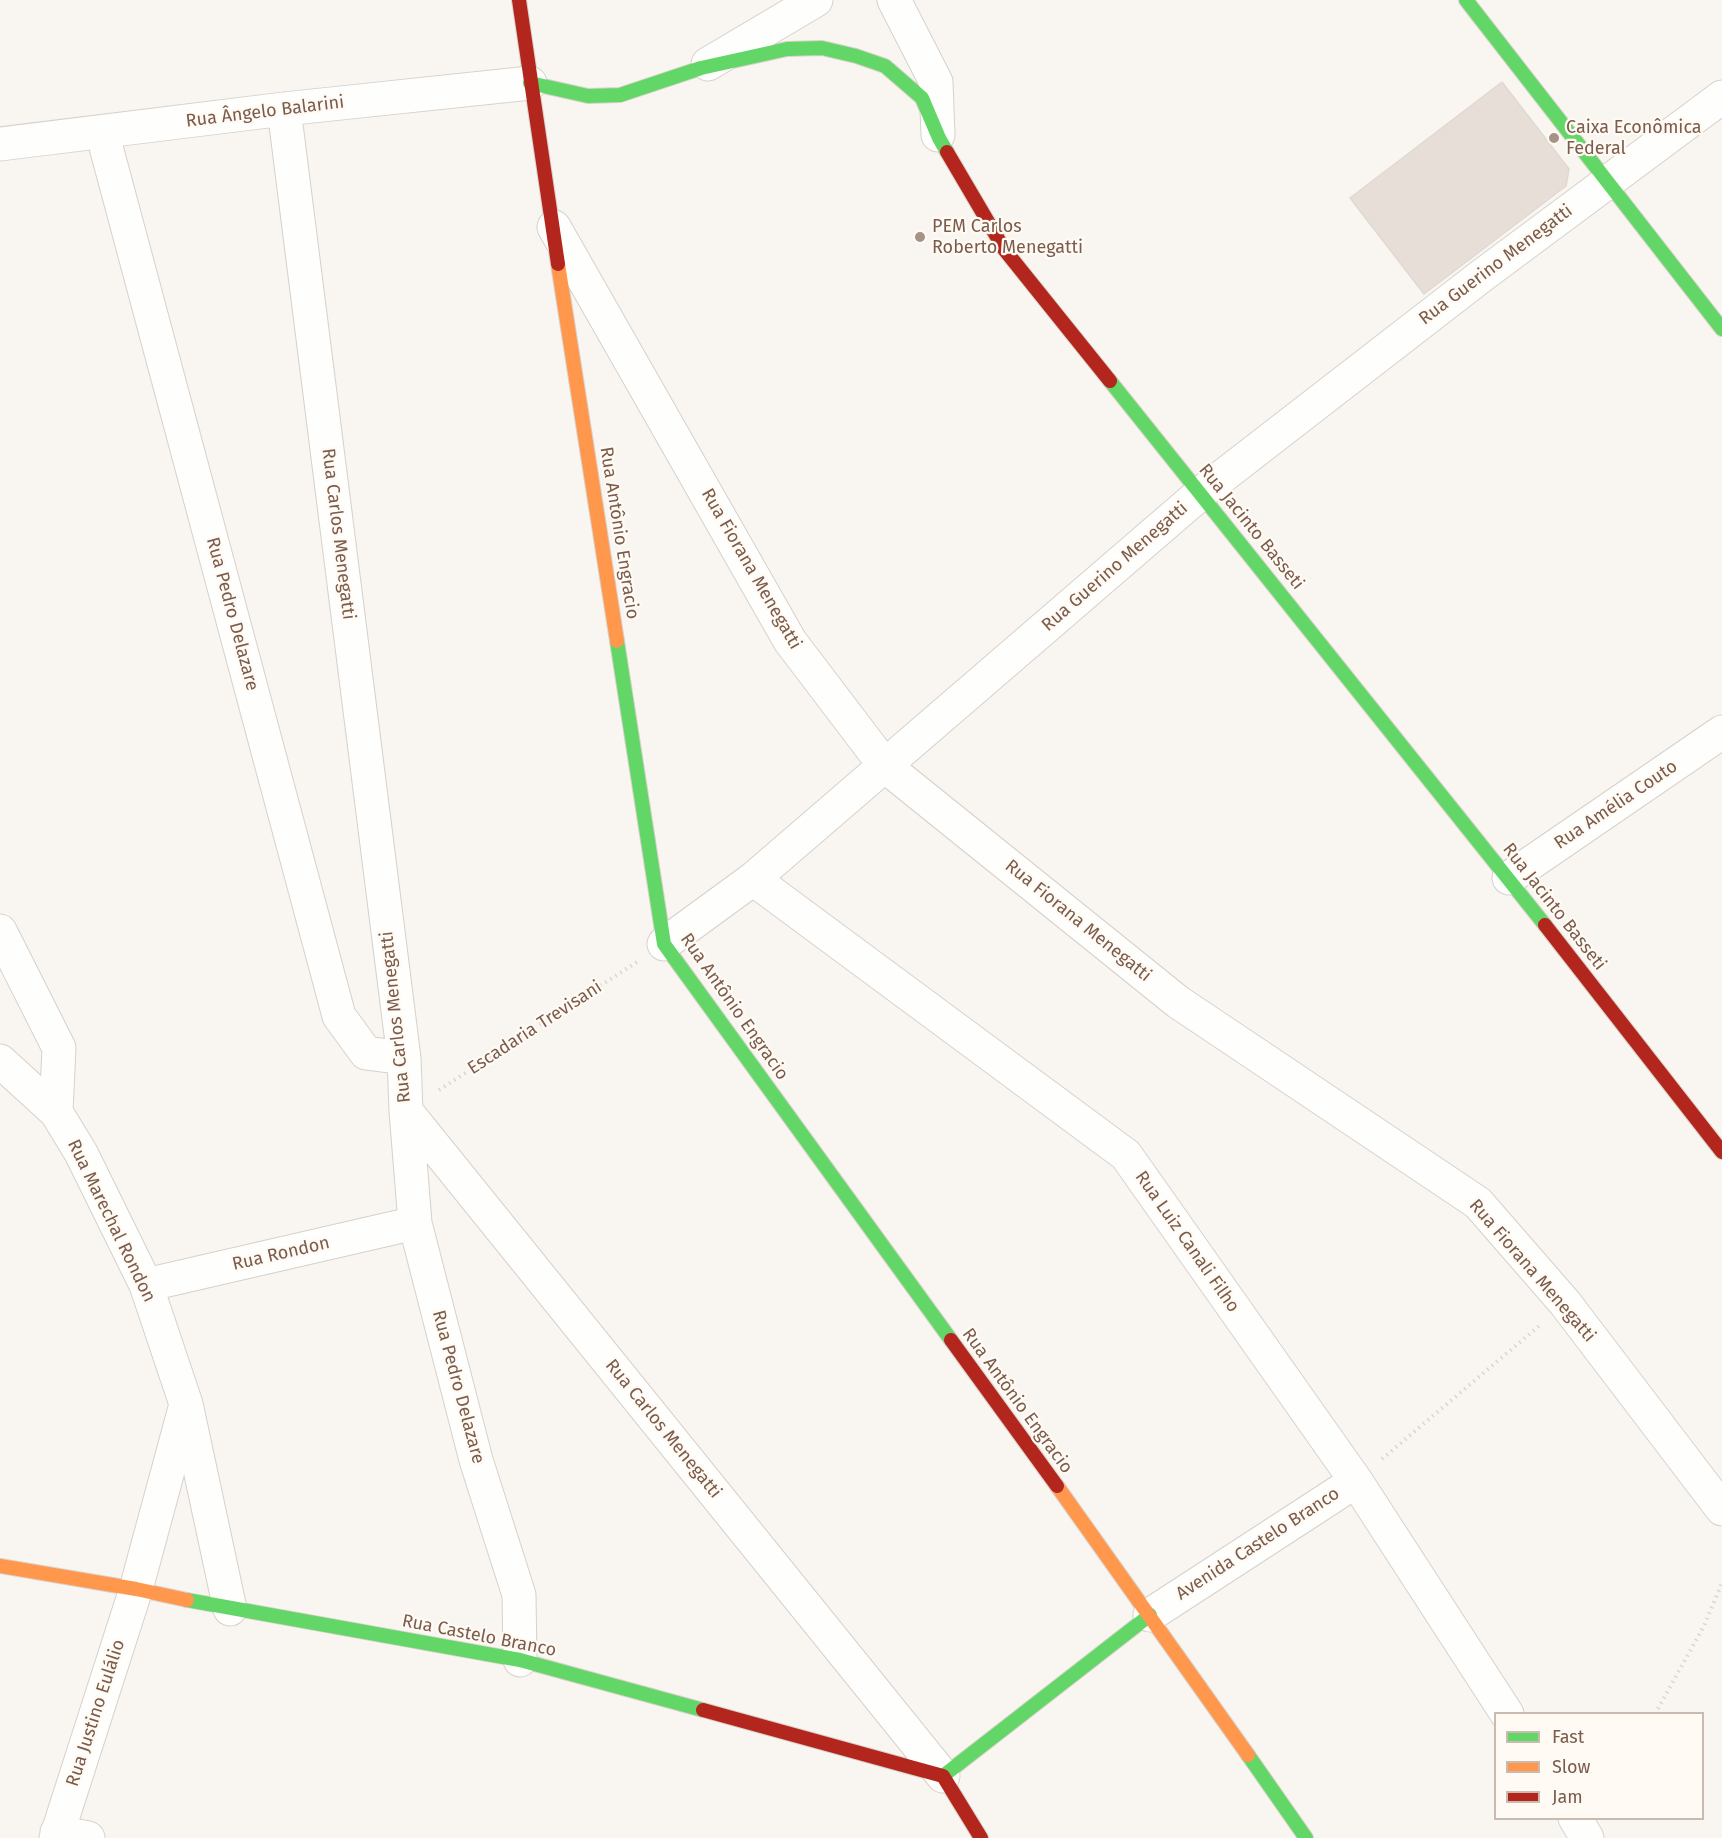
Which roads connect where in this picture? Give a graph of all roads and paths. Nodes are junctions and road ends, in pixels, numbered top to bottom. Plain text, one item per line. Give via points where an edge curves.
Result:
1 (519, 0) edge
2 (816, 0) edge
3 (894, 0) edge
4 (1466, 0) edge
5 (701, 68) junction
6 (530, 83) junction
7 (1722, 97) edge
8 (284, 109) junction
9 (102, 132) junction
10 (939, 138) junction
11 (0, 144) edge
12 (1606, 181) junction
13 (554, 227) junction
14 (1722, 329) edge
15 (1202, 493) junction
16 (1722, 732) edge
17 (885, 766) junction
18 (1509, 878) junction
19 (753, 879) junction
20 (0, 932) edge
21 (664, 944) junction
22 (404, 1058) junction
23 (0, 1061) edge
24 (56, 1112) junction
25 (406, 1112) junction
26 (1722, 1152) edge
27 (415, 1223) junction
28 (146, 1285) junction
29 (1565, 1303) junction
30 (186, 1404) junction
31 (1356, 1481) junction
32 (1722, 1509) edge
33 (0, 1566) edge
34 (1722, 1582) edge
35 (136, 1589) junction
36 (230, 1609) junction
37 (1150, 1615) junction
38 (520, 1660) junction
39 (1506, 1712) edge
40 (1656, 1712) edge
41 (943, 1776) junction
42 (1576, 1820) edge
43 (67, 1836) edge
44 (981, 1838) edge
45 (1306, 1838) edge
46 (1587, 1838) edge

1 - 6 street, Rua Antônio Engracio
2 - 5 street
3 - 10 street via 936,82
4 - 12 street
5 - 6 street, Rua Jacinto Basseti via 620,95 588,96
5 - 10 street, Rua Jacinto Basseti via 787,49 822,48 856,56 885,66 922,98
6 - 8 street, Rua Ângelo Balarini
6 - 13 street, Rua Antônio Engracio
7 - 12 street, Rua Guerino Menegatti
8 - 9 street, Rua Ângelo Balarini
8 - 22 street, Rua Carlos Menegatti
9 - 11 street, Rua Ângelo Balarini
9 - 22 street, Rua Pedro Delazare via 339,1016 366,1053
10 - 15 street, Rua Jacinto Basseti via 1004,249
12 - 14 street
12 - 15 street, Rua Guerino Menegatti
13 - 17 street, Rua Fiorana Menegatti via 790,641
13 - 21 street, Rua Antônio Engracio
15 - 17 street, Rua Guerino Menegatti
15 - 18 street, Rua Jacinto Basseti
16 - 18 street, Rua Amélia Couto
17 - 19 street, Rua Guerino Menegatti
17 - 29 street, Rua Fiorana Menegatti via 1178,1002 1478,1203
18 - 26 street, Rua Jacinto Basseti
19 - 21 street, Rua Guerino Menegatti
19 - 31 street, Rua Luiz Canali Filho via 1126,1155
20 - 24 street via 59,1048
21 - 25 path, Escadaria Trevisani
21 - 37 street, Rua Antônio Engracio
22 - 25 street, Rua Carlos Menegatti
23 - 24 street, Rua Marechal Rondon
24 - 28 street, Rua Marechal Rondon via 81,1153
25 - 27 street, Rua Pedro Delazare
25 - 41 street, Rua Carlos Menegatti
27 - 28 street, Rua Rondon
27 - 38 street, Rua Pedro Delazare via 476,1460 519,1595
28 - 30 street, Rua Marechal Rondon
29 - 31 path, Avenida Castelo Branco
29 - 32 street, Rua Fiorana Menegatti
30 - 35 street
30 - 36 street, Rua Marechal Rondon
31 - 37 street, Avenida Castelo Branco
31 - 39 street, Rua Luiz Canali Filho
33 - 35 street, Rua Castelo Branco
34 - 40 path via 1704,1626
35 - 36 street, Rua Castelo Branco
35 - 43 street, Rua Justino Eulálio
36 - 38 street, Rua Castelo Branco
37 - 41 street, Avenida Castelo Branco
37 - 45 street, Rua Antônio Engracio
38 - 41 street, Rua Castelo Branco
41 - 44 street, Rua Carlos Menegatti
42 - 46 street

